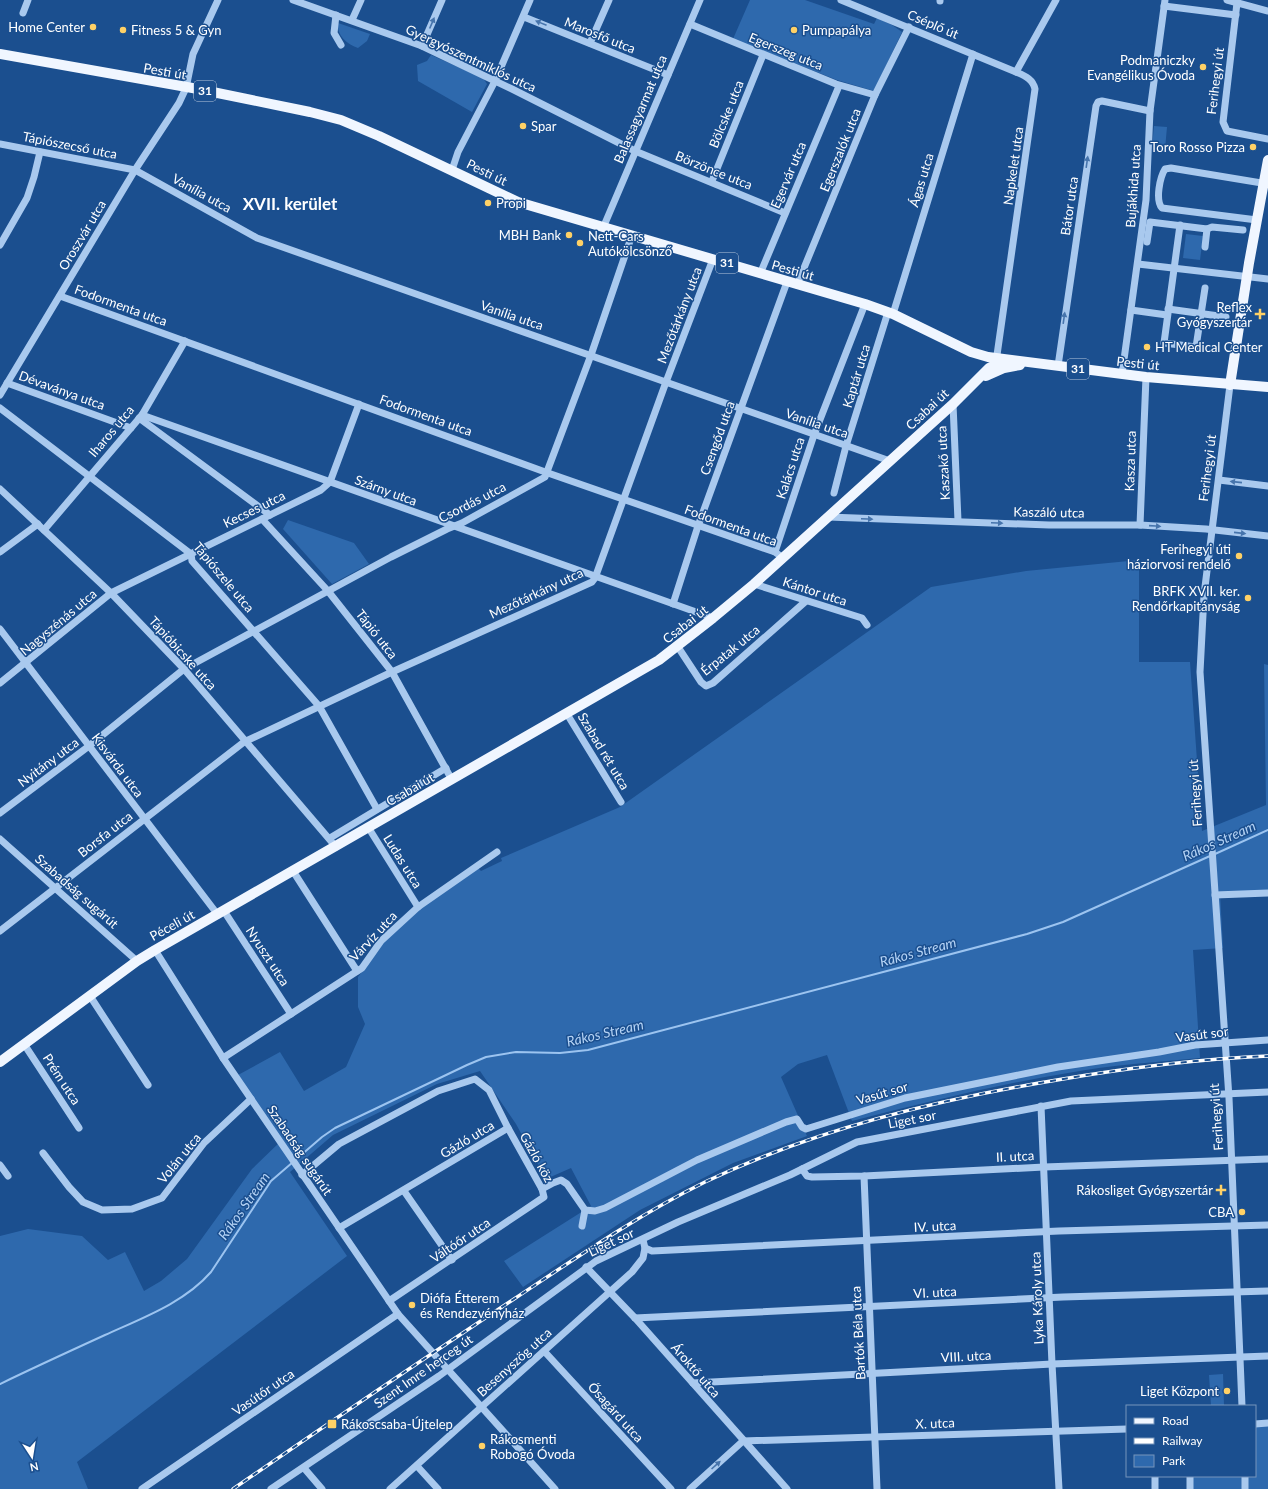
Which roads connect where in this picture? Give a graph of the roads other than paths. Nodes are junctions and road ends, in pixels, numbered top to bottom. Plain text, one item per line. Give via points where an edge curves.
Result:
1 (28, 0) edge
2 (218, 0) edge
3 (293, 0) edge
4 (360, 0) edge
5 (442, 0) edge
6 (530, 0) edge
7 (610, 0) edge
8 (700, 0) edge
9 (841, 0) edge
10 (1056, 0) edge
11 (1227, 0) edge
12 (1165, 3) edge
13 (1237, 3) junction
14 (1268, 12) edge
15 (23, 13) dead end
16 (336, 15) junction
17 (1236, 15) junction
18 (524, 17) junction
19 (352, 20) junction
20 (690, 24) junction
21 (909, 27) junction
22 (590, 44) junction
23 (341, 45) dead end
24 (422, 46) junction
25 (0, 54) edge
26 (973, 54) junction
27 (763, 55) junction
28 (1016, 72) junction
29 (668, 75) junction
30 (495, 81) junction
31 (839, 86) junction
32 (186, 88) junction
33 (875, 95) junction
34 (1150, 110) junction
35 (1268, 139) edge
36 (0, 144) edge
37 (635, 151) junction
38 (40, 152) junction
39 (1268, 160) edge
40 (135, 170) junction
41 (452, 170) junction
42 (712, 181) junction
43 (1266, 183) edge
44 (784, 212) junction
45 (1257, 220) junction
46 (1180, 226) junction
47 (603, 228) junction
48 (1207, 229) junction
49 (1243, 230) dead end
50 (632, 235) junction
51 (1147, 242) dead end
52 (0, 245) edge
53 (1205, 247) dead end
54 (713, 259) junction
55 (1138, 264) junction
56 (1173, 267) junction
57 (760, 274) junction
58 (1247, 277) junction
59 (1268, 279) edge
60 (792, 283) junction
61 (1205, 288) dead end
62 (60, 296) junction
63 (865, 304) junction
64 (1131, 310) junction
65 (1168, 312) junction
66 (891, 313) junction
67 (1201, 314) junction
68 (1226, 318) dead end
69 (185, 341) junction
70 (591, 356) junction
71 (997, 357) junction
72 (1058, 362) junction
73 (1034, 364) junction
74 (989, 368) junction
75 (1122, 374) junction
76 (1146, 377) junction
77 (975, 380) junction
78 (666, 382) junction
79 (8, 383) junction
80 (1230, 385) junction
81 (1268, 387) edge
82 (0, 395) edge
83 (359, 404) junction
84 (953, 404) junction
85 (0, 408) edge
86 (740, 408) junction
87 (140, 417) junction
88 (131, 428) junction
89 (814, 435) junction
90 (846, 446) junction
91 (890, 461) junction
92 (548, 473) junction
93 (89, 476) junction
94 (1219, 480) junction
95 (330, 482) junction
96 (1268, 486) edge
97 (0, 489) edge
98 (834, 493) dead end
99 (624, 500) junction
100 (270, 515) junction
101 (828, 517) junction
102 (262, 519) junction
103 (958, 521) junction
104 (38, 524) junction
105 (1140, 525) junction
106 (453, 526) junction
107 (698, 526) junction
108 (44, 530) junction
109 (1212, 530) junction
110 (1268, 536) edge
111 (0, 552) edge
112 (191, 554) junction
113 (779, 555) junction
114 (595, 578) junction
115 (754, 584) junction
116 (328, 591) junction
117 (111, 593) junction
118 (806, 601) junction
119 (673, 604) junction
120 (713, 618) junction
121 (867, 625) dead end
122 (0, 629) edge
123 (254, 631) junction
124 (678, 647) junction
125 (26, 663) junction
126 (184, 669) junction
127 (392, 672) junction
128 (0, 683) edge
129 (319, 706) junction
130 (567, 714) junction
131 (244, 742) junction
132 (89, 746) junction
133 (446, 768) junction
134 (452, 780) junction
135 (621, 802) dead end
136 (378, 809) junction
137 (0, 813) edge
138 (145, 819) junction
139 (368, 827) junction
140 (0, 839) edge
141 (333, 842) junction
142 (497, 852) dead end
143 (293, 871) junction
144 (55, 888) junction
145 (1268, 893) edge
146 (1215, 895) junction
147 (418, 907) junction
148 (221, 913) junction
149 (0, 931) edge
150 (155, 950) junction
151 (137, 961) junction
152 (357, 971) junction
153 (90, 996) junction
154 (291, 1014) junction
155 (1268, 1040) edge
156 (1224, 1043) junction
157 (24, 1044) junction
158 (223, 1058) junction
159 (0, 1062) edge
160 (148, 1085) dead end
161 (1268, 1092) edge
162 (1228, 1094) junction
163 (252, 1099) junction
164 (1041, 1106) junction
165 (79, 1128) dead end
166 (508, 1128) junction
167 (43, 1153) dead end
168 (1268, 1159) edge
169 (1232, 1160) junction
170 (0, 1165) edge
171 (1044, 1167) junction
172 (802, 1169) junction
173 (301, 1172) junction
174 (8, 1176) dead end
175 (864, 1176) junction
176 (542, 1190) junction
177 (404, 1191) junction
178 (544, 1197) joint
179 (585, 1210) junction
180 (1268, 1225) edge
181 (582, 1226) dead end
182 (1235, 1226) junction
183 (339, 1228) junction
184 (1046, 1232) junction
185 (643, 1240) junction
186 (866, 1242) junction
187 (646, 1248) junction
188 (452, 1260) junction
189 (586, 1267) junction
190 (1268, 1291) edge
191 (610, 1292) junction
192 (1237, 1293) junction
193 (1049, 1298) junction
194 (389, 1301) junction
195 (869, 1308) junction
196 (398, 1314) junction
197 (635, 1318) junction
198 (544, 1351) junction
199 (1268, 1356) edge
200 (1240, 1357) junction
201 (1052, 1364) junction
202 (448, 1370) junction
203 (872, 1373) junction
204 (693, 1383) junction
205 (1242, 1405) edge
206 (481, 1407) junction
207 (1268, 1423) edge
208 (1256, 1424) edge
209 (1126, 1429) edge
210 (1057, 1431) junction
211 (875, 1437) junction
212 (743, 1442) junction
213 (417, 1466) junction
214 (304, 1468) junction
215 (1155, 1477) edge
216 (1190, 1477) edge
217 (1245, 1477) edge
218 (142, 1489) edge
219 (271, 1489) edge
220 (322, 1489) edge
221 (390, 1489) edge
222 (438, 1489) edge
223 (555, 1489) edge
224 (671, 1489) edge
225 (690, 1489) edge
226 (787, 1489) edge
227 (877, 1489) edge
228 (1059, 1489) edge
229 (1155, 1489) edge
230 (1190, 1489) edge
231 (1245, 1489) edge

1 - 15 street
2 - 32 street via 193,54
3 - 16 street, Gyergyószentmiklós utca
4 - 19 street
24 -> 5 street
6 - 18 street
7 - 22 street
8 - 20 street, Balassagyarmat utca
9 - 21 street, Cséplő út
10 - 28 street
11 - 13 street
12 - 17 street
12 - 34 street, Bujákhida utca
13 - 14 street
13 - 17 street, Ferihegyi út
16 - 19 street, Gyergyószentmiklós utca
16 - 23 street via 334,33
17 - 35 street, Ferihegyi út via 1224,127 1227,131
22 -> 18 street, Marosfő utca
18 - 30 street
19 - 24 street, Gyergyószentmiklós utca
20 - 27 street, Egerszeg utca
20 - 29 street, Balassagyarmat utca
21 - 26 street, Cséplő út
21 - 33 street, Egerszalók utca
22 - 29 street, Marosfő utca
24 - 30 street, Gyergyószentmiklós utca
25 - 32 main road, Pesti út / 31
26 - 28 street, Cséplő út
26 - 66 street, Ágas utca
27 - 31 street, Egerszeg utca
27 - 42 street, Bölcske utca
28 - 71 street, Napkelet utca via 1030,78 1035,89
29 - 37 street, Balassagyarmat utca
30 - 37 street, Gyergyószentmiklós utca
30 - 41 street via 458,152
31 - 33 street, Egerszeg utca
31 - 44 street, Egervár utca
32 - 40 street, Oroszvár utca
32 - 41 main road, Pesti út / 31 via 341,120
33 - 60 street, Egerszalók utca
34 - 55 street, Bujákhida utca via 1146,200
72 -> 34 street, Bátor utca via 1096,106 1102,101
36 - 38 street, Tápiószecső utca
37 - 42 street, Börzönce utca
37 - 47 street, Balassagyarmat utca
38 - 40 street, Tápiószecső utca
38 - 52 street via 27,198
39 - 43 main road, Ferihegyi út
40 - 62 street, Oroszvár utca
40 - 70 street, Vanília utca via 257,238
41 - 47 main road, Pesti út / 31 via 518,202
42 - 44 street, Börzönce utca
43 - 45 main road, Ferihegyi út
43 - 45 street via 1171,168 1165,168 1162,173 1159,202 1162,208
44 - 57 street, Egervár utca
45 - 58 main road, Ferihegyi út
46 - 48 street
46 - 51 street via 1150,222
46 - 56 street
47 - 50 main road, Pesti út / 31
48 - 49 street via 1212,227
48 - 53 street
50 - 54 main road, Pesti út / 31
50 - 70 street
54 - 57 main road, Pesti út / 31
54 - 78 street, Mezőtárkány utca
55 - 56 street
55 - 64 street, Bujákhida utca
56 - 58 street
56 - 65 street
57 - 60 main road, Pesti út / 31
58 - 59 street
58 - 80 main road, Ferihegyi út
60 - 63 main road, Pesti út / 31
60 - 86 street, Csengőd utca
61 - 67 street
62 - 69 street, Fodormenta utca
62 - 79 street, Oroszvár utca
63 - 66 main road, Pesti út / 31
63 - 89 street, Kalács utca
64 - 65 street
64 - 75 street, Bujákhida utca
65 - 67 street
65 - 67 street via 1164,343 1196,347
66 - 71 main road, Pesti út / 31 via 955,344
66 - 90 street, Kaptár utca
67 - 68 street
69 - 83 street, Fodormenta utca
69 - 87 street, Iharos utca
70 - 78 street, Vanília utca
70 - 92 street
71 - 73 main road, Pesti út / 31
71 - 74 main road, Csabai út
71 - 74 main road
72 - 73 main road, Pesti út / 31
72 - 75 main road, Pesti út / 31
73 - 77 main road, Csabai út via 1011,366
74 - 77 main road, Csabai út
75 - 76 main road, Pesti út / 31
76 - 80 main road, Pesti út / 31
76 - 105 street, Kasza utca
77 - 84 main road, Csabai út
78 - 86 street, Vanília utca
78 - 99 street, Mezőtárkány utca
79 - 82 street, Oroszvár utca
79 - 88 street, Dévaványa utca
80 - 81 main road, Pesti út / 31
80 - 94 street, Ferihegyi út
83 - 92 street, Fodormenta utca
83 - 95 street
84 - 91 main road, Csabai út
84 - 103 street, Kaszakő utca
85 - 93 street, Tápiószele utca
86 - 89 street, Vanília utca
86 - 107 street, Csengőd utca
87 - 88 street, Iharos utca
87 - 95 street, Szárny utca
87 - 100 street
88 - 93 street, Iharos utca
89 - 90 street, Vanília utca
89 - 113 street, Kalács utca
90 - 91 street, Vanília utca
90 - 98 street, Kaptár utca
91 - 101 main road, Csabai út
92 - 99 street, Fodormenta utca
92 - 106 street, Csordás utca
93 - 108 street, Iharos utca
93 - 112 street, Tápiószele utca
96 -> 94 street
94 - 109 street, Ferihegyi út
95 - 100 street, Kecses utca via 321,490
95 - 106 street, Szárny utca
97 - 104 street, Tápióbicske utca
99 - 107 street, Fodormenta utca
99 - 114 street, Mezőtárkány utca
100 - 102 street, Kecses utca
101 -> 103 street, Kaszáló utca
101 - 113 main road, Csabai út
102 - 112 street, Kecses utca
102 - 116 street, Tápió utca
103 -> 105 street, Kaszáló utca
104 - 108 street, Tápióbicske utca
104 - 111 street
105 -> 109 street, Kaszáló utca
106 - 114 street, Szárny utca
106 - 116 street, Csordás utca
107 - 113 street, Fodormenta utca
107 - 119 street, Csengőd utca
108 - 117 street, Tápióbicske utca
109 -> 110 street, Kaszáló utca
109 - 146 street, Ferihegyi út via 1200,646
112 - 117 street, Kecses utca
112 - 123 street, Tápiószele utca via 192,561
113 - 115 main road, Csabai út
114 - 119 street, Szárny utca
114 - 127 street, Mezőtárkány utca via 592,582
115 - 118 street, Kántor utca
115 - 120 main road, Csabai út
116 - 123 street, Csordás utca
116 - 127 street, Tápió utca
117 - 125 street, Nagyszénás utca
117 - 126 street, Tápióbicske utca
118 - 121 street, Kántor utca via 862,618
118 - 124 street, Érpatak utca via 713,683 706,686
119 - 120 street, Szárny utca
120 - 124 main road, Csabai út
122 - 125 street, Kisvárda utca
123 - 126 street, Csordás utca
123 - 129 street, Tápiószele utca
124 - 130 main road, Csabai út via 639,673
125 - 128 street, Nagyszénás utca
125 - 132 street, Kisvárda utca
126 - 131 street, Tápióbicske utca
126 - 132 street, Nyitány utca
127 - 129 street, Mezőtárkány utca
127 - 133 street, Tápió utca
129 - 131 street, Mezőtárkány utca
129 - 136 street, Tápiószele utca
130 - 134 main road, Csabai út
130 - 135 street, Szabad rét utca
131 - 138 street, Borsfa utca
131 - 141 street, Tápióbicske utca
132 - 137 street, Nyitány utca
132 - 138 street, Kisvárda utca
133 - 134 street, Tápió utca
133 - 136 street, Csabai út
134 - 139 main road, Csabai út
136 - 141 street, Csabai út
138 - 144 street, Borsfa utca
138 - 148 street, Kisvárda utca
139 - 141 main road, Péceli út
139 - 147 street, Ludas utca
140 - 144 street, Szabadság sugárút
141 - 143 main road, Péceli út
142 - 147 street, Várvíz utca
143 - 148 main road, Péceli út
143 - 152 street
144 - 149 street, Borsfa utca
144 - 151 street, Szabadság sugárút
145 - 146 street
146 - 156 street, Ferihegyi út
147 - 152 street, Várvíz utca via 381,941 362,968
148 - 150 main road, Péceli út
148 - 154 street, Nyuszt utca
150 - 151 main road, Péceli út
150 - 158 street, Szabadság sugárút
151 - 153 main road, Péceli út
152 - 154 street, Várvíz utca
153 - 157 main road, Péceli út
153 - 160 street
154 - 158 street, Várvíz utca
155 - 156 street, Vasút sor
156 - 162 street, Ferihegyi út
156 - 179 street, Vasút sor via 1195,1045 1058,1067 912,1096 806,1129 797,1119 697,1160 605,1208
157 - 159 main road, Péceli út
157 - 165 street, Prém utca
158 - 163 street, Szabadság sugárút
161 - 162 street, Liget sor
162 - 164 street, Liget sor via 1071,1101
162 - 169 street, Ferihegyi út
163 - 167 street, Volán utca via 204,1143 162,1198 132,1209 102,1210 83,1202
163 - 173 street, Szabadság sugárút
164 - 171 street, Lyka Károly utca
164 - 172 street, Liget sor via 857,1142
166 - 173 street, Gázló utca via 489,1090 474,1079 438,1091 339,1144
166 - 176 street, Gázló köz
166 - 177 street, Gázló utca
168 - 169 street, II. utca
169 - 171 street, II. utca
169 - 182 street, Ferihegyi út
170 - 174 street
171 - 175 street, II. utca
171 - 184 street, Lyka Károly utca
172 - 175 street, II. utca via 807,1176 812,1177
172 - 185 street, Liget sor via 678,1222
173 - 183 street, Szabadság sugárút
175 - 186 street, Bartók Béla utca
176 - 178 street, Gázló köz
176 - 179 street via 561,1180 568,1184
177 - 183 street, Gázló utca
177 - 188 street
178 - 188 street, Váltóőr utca
179 - 181 street
180 - 182 street, IV. utca
182 - 184 street, IV. utca
182 - 192 street, Ferihegyi út
183 - 194 street, Szabadság sugárút
184 - 186 street, IV. utca
184 - 193 street, Lyka Károly utca
185 - 187 street
185 - 189 street, Liget sor
186 - 187 street, IV. utca via 652,1252
186 - 195 street, Bartók Béla utca
187 - 191 street, Besenyszög utca via 643,1258 632,1272
188 - 194 street, Váltóőr utca
189 - 191 street, Ároktő utca
189 - 202 street, Szent Imre herceg út
190 - 192 street, VI. utca
191 - 197 street, Ároktő utca
191 - 198 street, Besenyszög utca
192 - 193 street, VI. utca
192 - 200 street, Ferihegyi út
193 - 195 street, VI. utca
193 - 201 street, Lyka Károly utca
194 - 196 street, Szabadság sugárút
195 - 197 street, VI. utca
195 - 203 street, Bartók Béla utca
196 - 202 street, Szabadság sugárút
196 - 218 street, Vasútőr utca
197 - 204 street, Ároktő utca
198 - 206 street, Besenyszög utca
198 - 224 street, Ősagárd utca
199 - 200 street, VIII. utca
200 - 201 street, VIII. utca
200 - 205 street, Ferihegyi út
201 - 203 street, VIII. utca
201 - 210 street, Lyka Károly utca
202 - 206 street, Szabadság sugárút
202 - 214 street, Szent Imre herceg út
203 - 204 street, VIII. utca
203 - 211 street, Bartók Béla utca
204 - 212 street, Ároktő utca
206 - 213 street, Besenyszög utca
206 - 223 street, Szabadság sugárút
207 - 208 street
209 - 210 street, X. utca
210 - 211 street, X. utca
210 - 228 street, Lyka Károly utca
211 - 212 street, X. utca
211 - 227 street, Bartók Béla utca
225 -> 212 street
212 - 226 street, Ároktő utca
213 - 221 street, Besenyszög utca
213 - 222 street
214 - 219 street, Szent Imre herceg út
214 - 220 street
215 - 229 street
216 - 230 street
217 - 231 street

